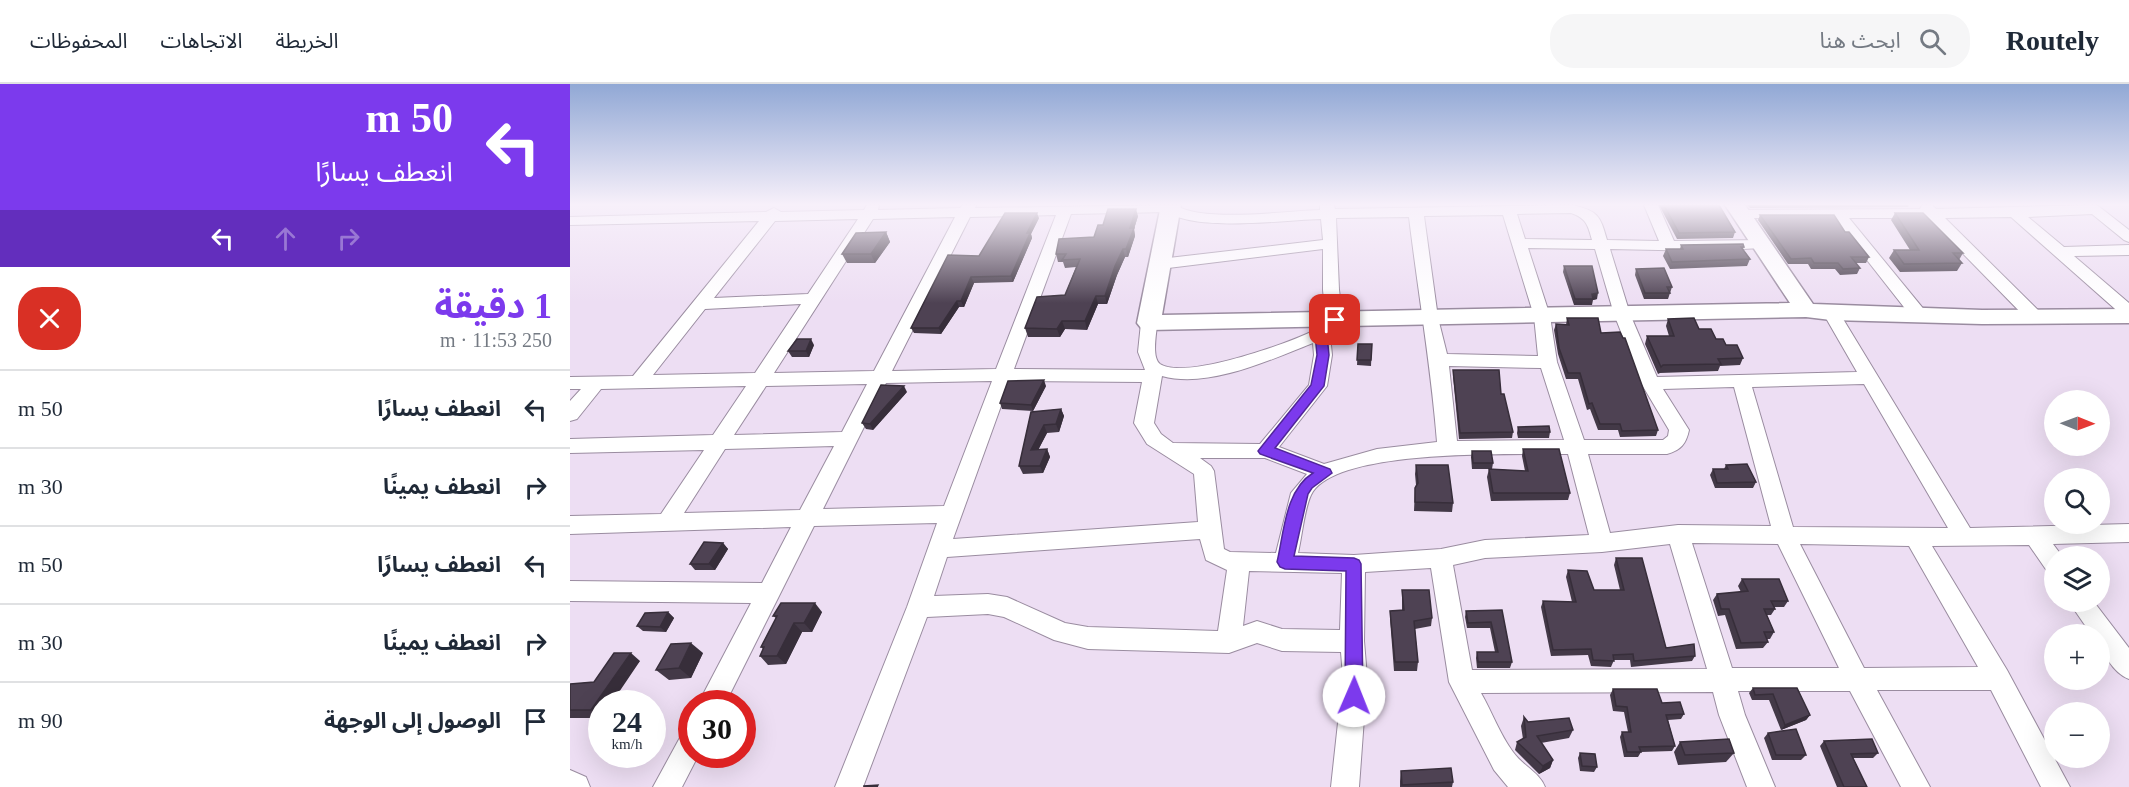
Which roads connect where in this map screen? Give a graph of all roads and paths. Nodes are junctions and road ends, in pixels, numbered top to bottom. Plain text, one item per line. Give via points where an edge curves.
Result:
1 (752, 238) edge
2 (853, 238) edge
3 (952, 238) edge
4 (1055, 238) edge
5 (1165, 238) edge
6 (1330, 238) edge
7 (1419, 238) edge
8 (1518, 238) edge
9 (1599, 238) edge
10 (1665, 238) edge
11 (1757, 238) edge
12 (1857, 238) edge
13 (1957, 238) edge
14 (2044, 238) edge
15 (1520, 243) junction
16 (1601, 243) junction
17 (1761, 243) junction
18 (1331, 244) junction
19 (1668, 245) junction
20 (2129, 250) edge
21 (2060, 252) junction
22 (1160, 264) junction
23 (812, 299) junction
24 (699, 304) junction
25 (1806, 310) junction
26 (1830, 313) junction
27 (1622, 314) junction
28 (2129, 314) edge
29 (1920, 315) junction
30 (1542, 316) junction
31 (2035, 317) junction
32 (1430, 318) junction
33 (1149, 323) junction
34 (1328, 327) junction
35 (1439, 360) junction
36 (1548, 362) junction
37 (1152, 372) junction
38 (1004, 375) junction
39 (1868, 378) junction
40 (880, 379) junction
41 (1742, 380) junction
42 (759, 381) junction
43 (638, 382) junction
44 (570, 383) edge
45 (597, 383) junction
46 (1650, 383) junction
47 (570, 414) edge
48 (849, 439) junction
49 (719, 442) junction
50 (570, 446) edge
51 (1576, 446) junction
52 (1448, 449) junction
53 (1170, 450) junction
54 (1265, 451) junction
55 (1325, 473) junction
56 (951, 514) junction
57 (809, 518) junction
58 (667, 522) junction
59 (570, 525) edge
60 (1210, 530) junction
61 (2129, 533) edge
62 (1678, 534) junction
63 (2035, 536) junction
64 (1785, 537) junction
65 (1915, 537) junction
66 (1964, 537) junction
67 (1602, 543) junction
68 (939, 549) junction
69 (2044, 549) edge
70 (1442, 558) junction
71 (1239, 561) junction
72 (1285, 562) junction
73 (1354, 564) junction
74 (570, 591) edge
75 (769, 593) junction
76 (919, 607) junction
77 (2089, 612) edge
78 (1352, 641) junction
79 (1229, 642) junction
80 (2129, 668) edge
81 (1998, 678) junction
82 (1857, 679) junction
83 (1723, 680) junction
84 (1462, 682) junction
85 (718, 690) edge
86 (678, 767) edge
87 (570, 784) edge
88 (576, 787) edge
89 (667, 787) edge
90 (849, 787) edge
91 (1345, 787) edge
92 (1531, 787) edge
93 (1761, 787) edge
94 (1916, 787) edge
95 (2056, 787) edge

1 - 24 street
2 - 23 street
3 - 40 street
4 - 38 street
5 - 22 street
6 - 18 street
7 - 32 street
8 - 15 street
9 - 16 street
10 - 19 street
11 - 17 street
12 - 29 street
13 - 31 street
14 - 21 street
15 - 16 street
15 - 30 street
16 - 19 street
16 - 27 street
17 - 19 street
17 - 25 street
18 - 22 street
18 - 34 street
20 - 21 street
21 - 28 street
22 - 33 street
23 - 24 street
23 - 42 street
24 - 43 street
25 - 26 street
25 - 27 street
26 - 29 street
26 - 39 street
27 - 30 street
27 - 46 street
28 - 31 street
29 - 31 street
30 - 32 street
30 - 36 street
32 - 34 street
32 - 35 street
33 - 34 street
33 - 37 street via 1147,352
34 - 37 street via 1294,345 1218,369 1176,374
34 - 54 street via 1318,386
35 - 36 street
35 - 52 street
36 - 51 street
37 - 38 street
37 - 53 street via 1144,423 1152,438
38 - 40 street
38 - 56 street
39 - 41 street
39 - 66 street
40 - 42 street
40 - 48 street
41 - 46 street
41 - 64 street
42 - 43 street
42 - 49 street
43 - 45 street
44 - 45 street
45 - 47 street
46 - 51 street via 1679,430 1677,440 1667,447
48 - 49 street
48 - 57 street
49 - 50 street
49 - 58 street
51 - 52 street
51 - 67 street
52 - 55 street via 1378,455
53 - 54 street
53 - 60 street via 1204,471
54 - 55 street
55 - 72 street via 1307,484 1301,493
56 - 57 street
56 - 68 street
57 - 58 street
57 - 75 street
58 - 59 street
60 - 68 street
60 - 71 street via 1214,554 1227,561
61 - 63 street
62 - 64 street
62 - 67 street
62 - 83 street
63 - 66 street
63 - 69 street
64 - 65 street
64 - 82 street
65 - 66 street
65 - 81 street
67 - 70 street via 1485,549
68 - 76 street
70 - 73 street
70 - 84 street
71 - 72 street
71 - 79 street
72 - 73 street
73 - 78 street
74 - 75 street
75 - 85 street
76 - 79 street via 1007,607 1062,633 1088,638
76 - 90 street
77 - 80 street
78 - 79 street via 1282,640 1257,632
78 - 91 street via 1355,677
81 - 82 street
81 - 95 street
82 - 83 street
82 - 94 street
83 - 84 street
83 - 93 street via 1731,715
84 - 92 street via 1503,760
86 - 89 street
87 - 88 street

